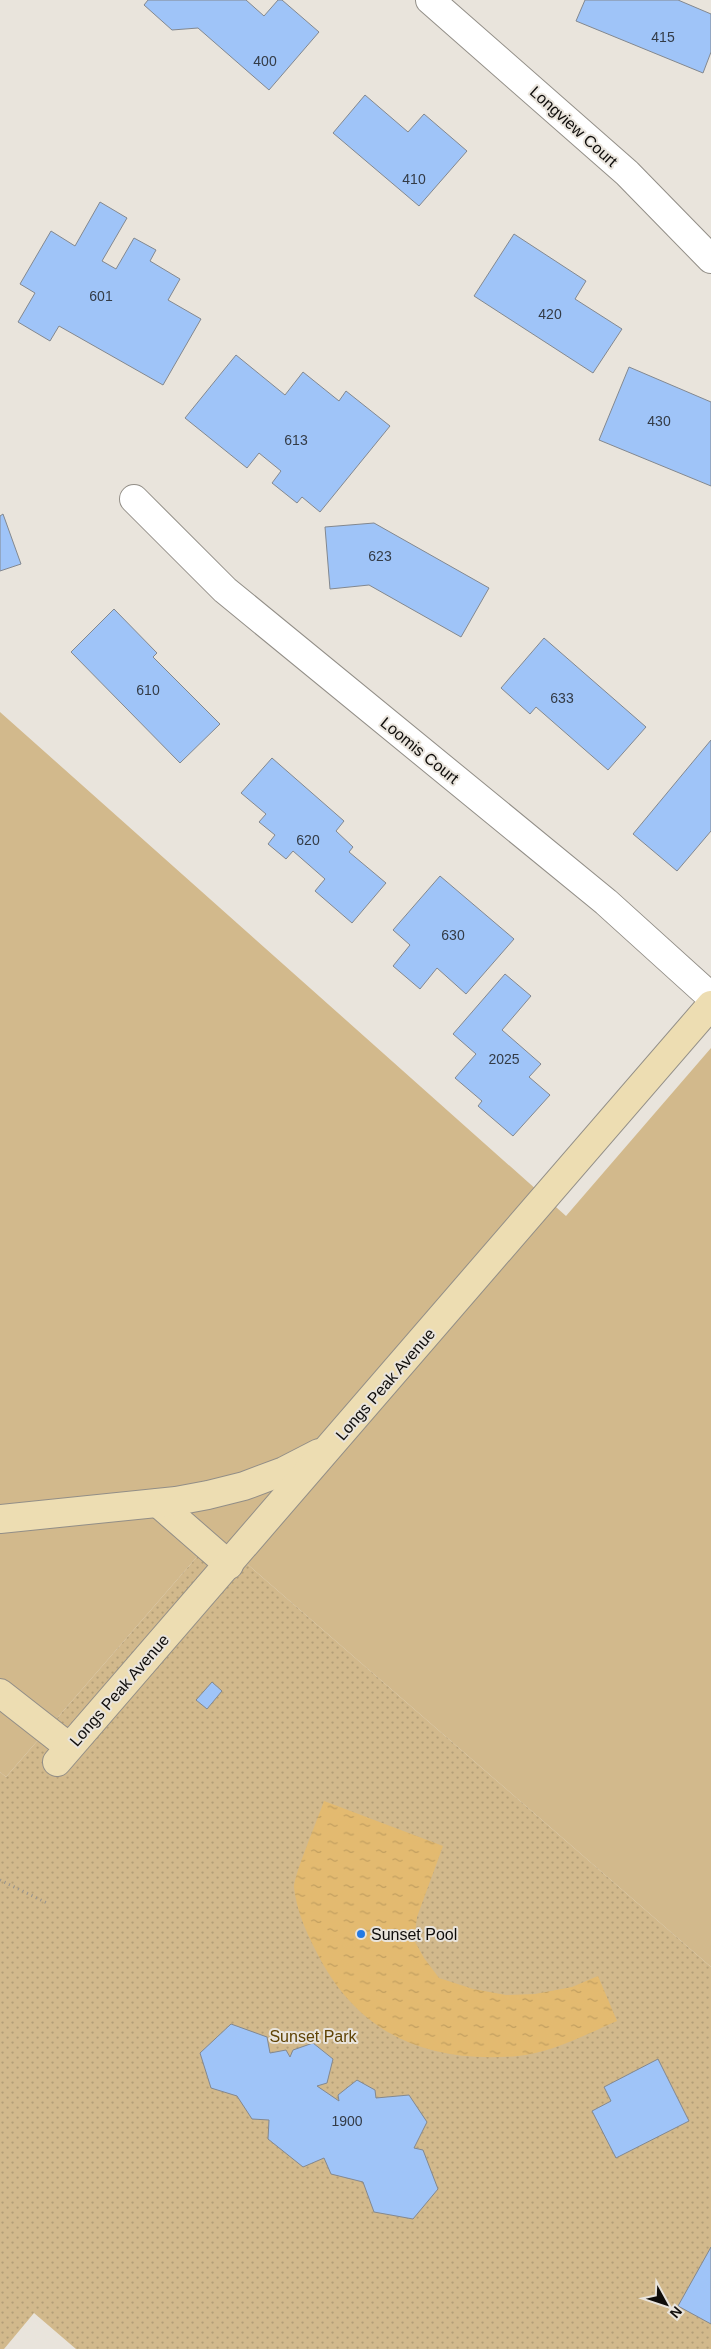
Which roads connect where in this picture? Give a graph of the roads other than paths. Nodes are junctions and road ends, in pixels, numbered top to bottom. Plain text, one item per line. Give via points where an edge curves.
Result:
1 (430, 0) edge
2 (711, 259) edge
3 (134, 499) dead end
4 (711, 997) edge
5 (711, 1005) edge
6 (332, 1446) junction
7 (158, 1503) junction
8 (0, 1519) edge
9 (228, 1565) junction
10 (0, 1693) edge

1 - 2 street, Longview Court via 626,173
3 - 4 street, Loomis Court via 225,590 606,902
5 - 6 street, Longs Peak Avenue
6 - 7 street via 284,1471 244,1486
6 - 9 street, Longs Peak Avenue
7 - 8 street
7 - 9 street
9 - 10 street, Longs Peak Avenue via 63,1755

